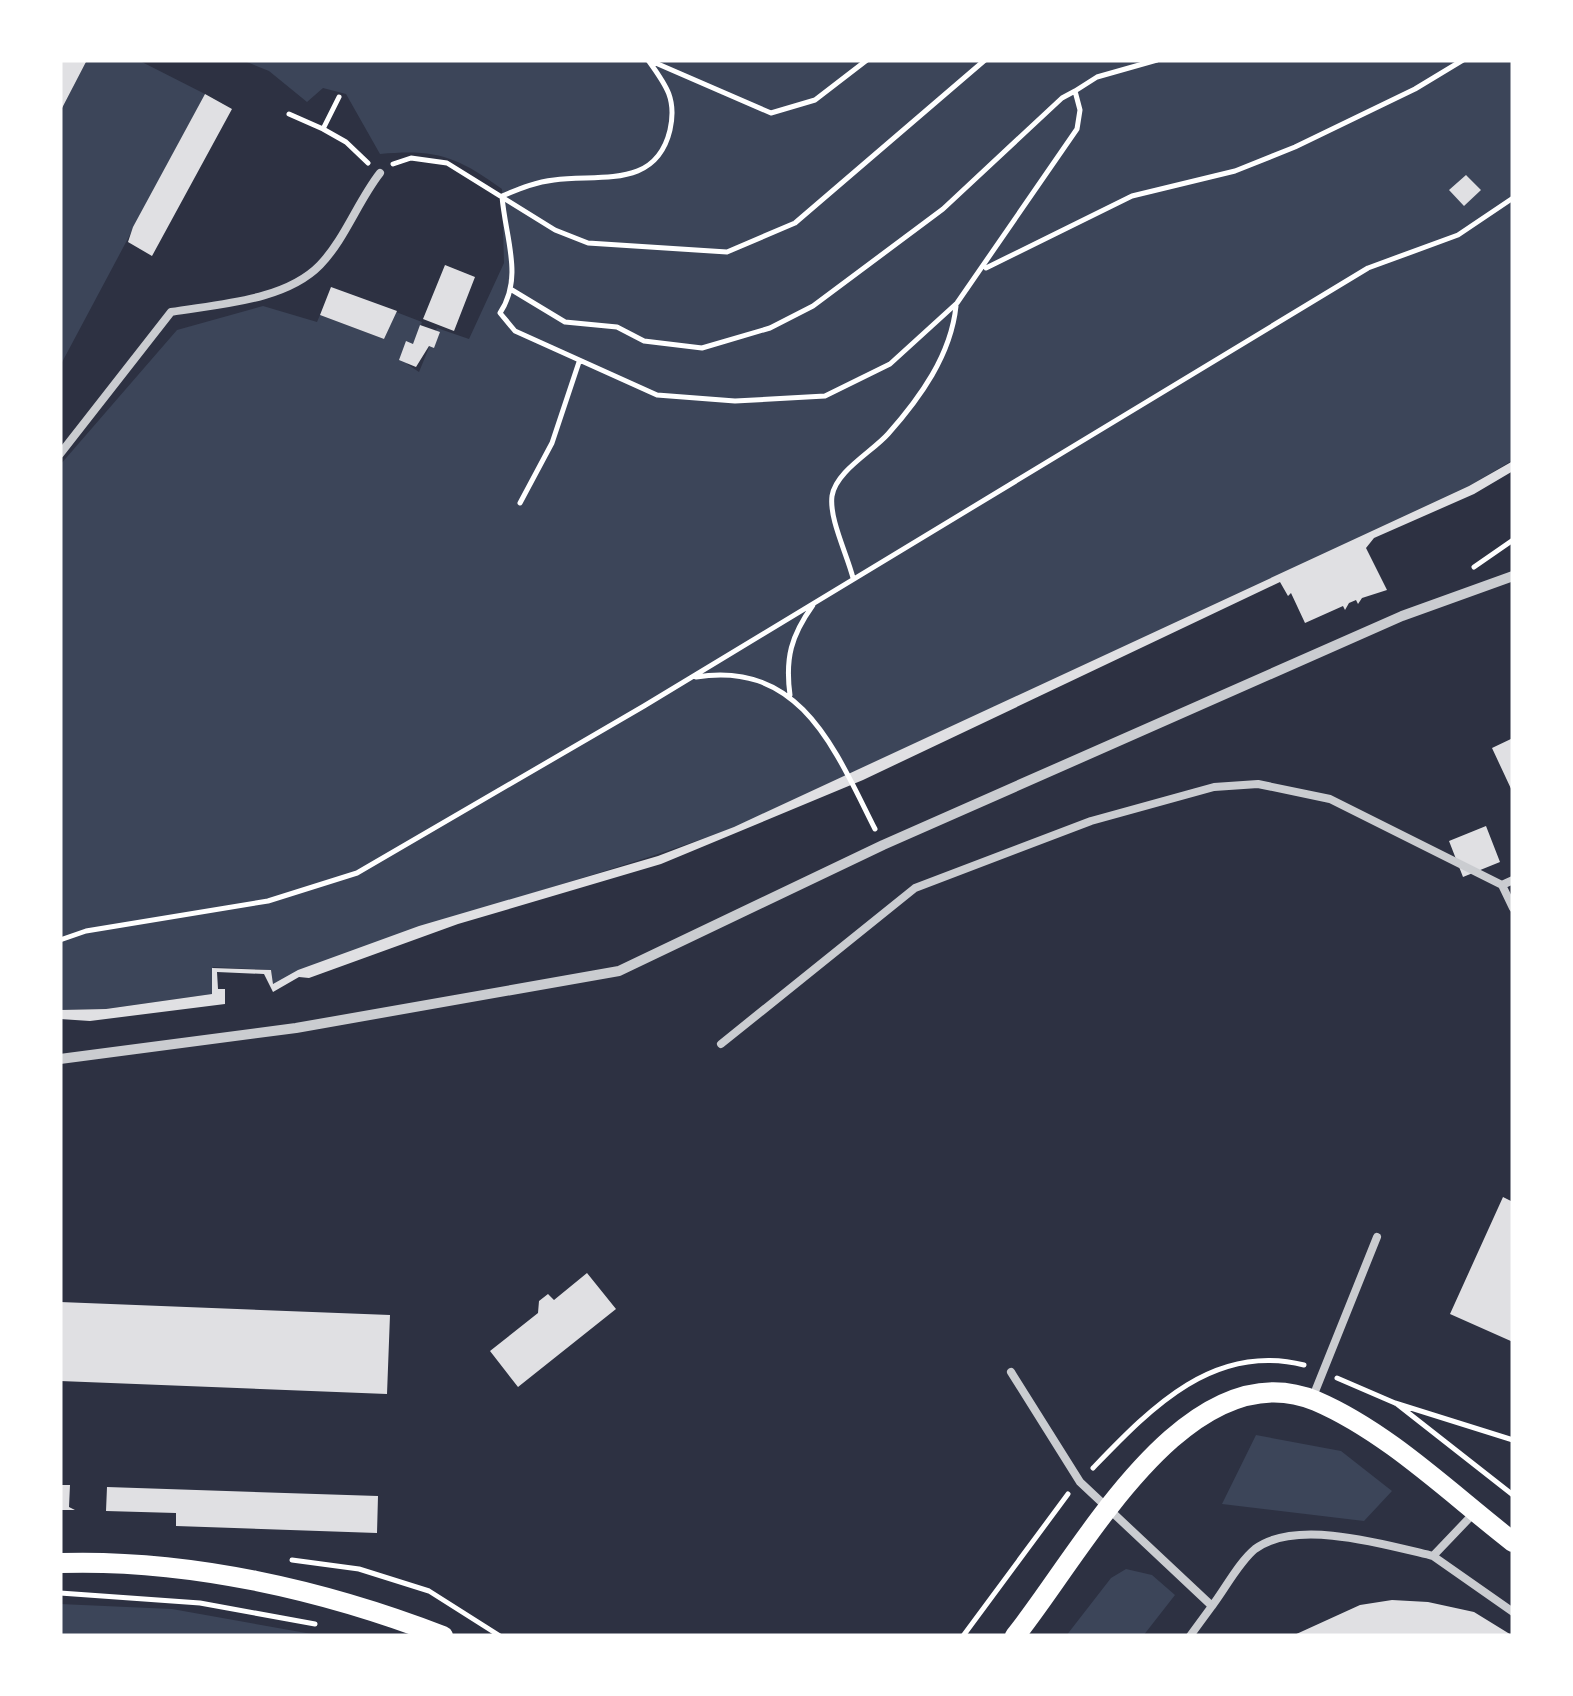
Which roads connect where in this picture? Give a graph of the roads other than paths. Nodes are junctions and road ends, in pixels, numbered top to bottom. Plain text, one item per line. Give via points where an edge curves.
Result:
1 (380, 173) road end
2 (60, 454) edge
3 (1513, 576) edge
4 (1513, 880) edge
5 (1502, 885) junction
6 (1513, 908) edge
7 (721, 1044) dead end
8 (60, 1059) edge
9 (1377, 1237) dead end
10 (1011, 1372) dead end
11 (1312, 1400) junction
12 (1111, 1507) junction
13 (1475, 1512) junction
14 (1513, 1542) edge
15 (1433, 1556) junction
16 (60, 1564) edge
17 (1212, 1606) junction
18 (1513, 1612) edge
19 (443, 1636) edge
20 (1014, 1636) edge
21 (1190, 1636) edge

1 - 2 lane via 319,266 244,300 172,312
3 - 8 street via 1402,616 883,845 619,971 296,1028
4 - 5 lane
5 - 6 lane
5 - 7 lane via 1330,799 1258,784 1214,786 1091,821 915,888
9 - 11 lane
10 - 12 lane via 1080,1482
11 - 12 main road via 1273,1394 1232,1400 1195,1418 1162,1445
11 - 13 main road via 1356,1422
12 - 17 lane
12 - 20 main road
13 - 14 main road
13 - 15 lane
15 - 17 lane via 1318,1534 1284,1536 1255,1549
15 - 18 lane
16 - 19 main road via 215,1574 382,1612
17 - 21 lane

